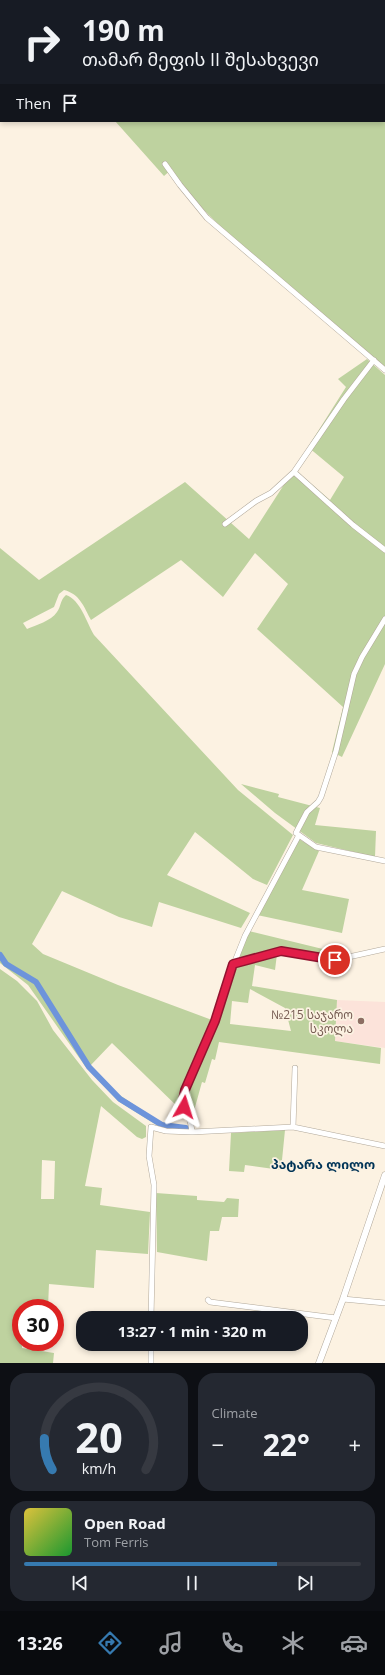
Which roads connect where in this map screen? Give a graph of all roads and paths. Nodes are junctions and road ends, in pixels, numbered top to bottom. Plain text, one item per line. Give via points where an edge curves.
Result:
1 (165, 164) dead end
2 (374, 360) junction
3 (385, 370) edge
4 (294, 472) junction
5 (225, 524) dead end
6 (385, 550) edge
7 (385, 619) edge
8 (297, 834) junction
9 (385, 861) edge
10 (385, 949) edge
11 (233, 964) junction
12 (295, 1068) dead end
13 (293, 1127) junction
14 (192, 1132) junction
15 (385, 1146) edge
16 (385, 1175) edge
17 (344, 1299) junction
18 (208, 1300) dead end
19 (385, 1303) edge
20 (151, 1311) edge
21 (336, 1318) junction
22 (151, 1351) edge
23 (150, 1363) edge
24 (319, 1363) edge

1 - 2 street via 207,218
2 - 3 street
2 - 4 street
4 - 5 street via 271,493
4 - 6 street
7 - 8 street via 354,674 335,756 321,797 307,812
8 - 9 street via 321,848
8 - 11 street via 255,913
10 - 11 street via 335,960 281,951
11 - 14 street via 215,1021 183,1100 192,1120
12 - 13 street
13 - 14 street
13 - 15 street
14 - 20 street via 166,1131 151,1127 149,1156 154,1185
16 - 17 street
17 - 19 street
17 - 21 street
18 - 21 street
21 - 24 street
22 - 23 street

